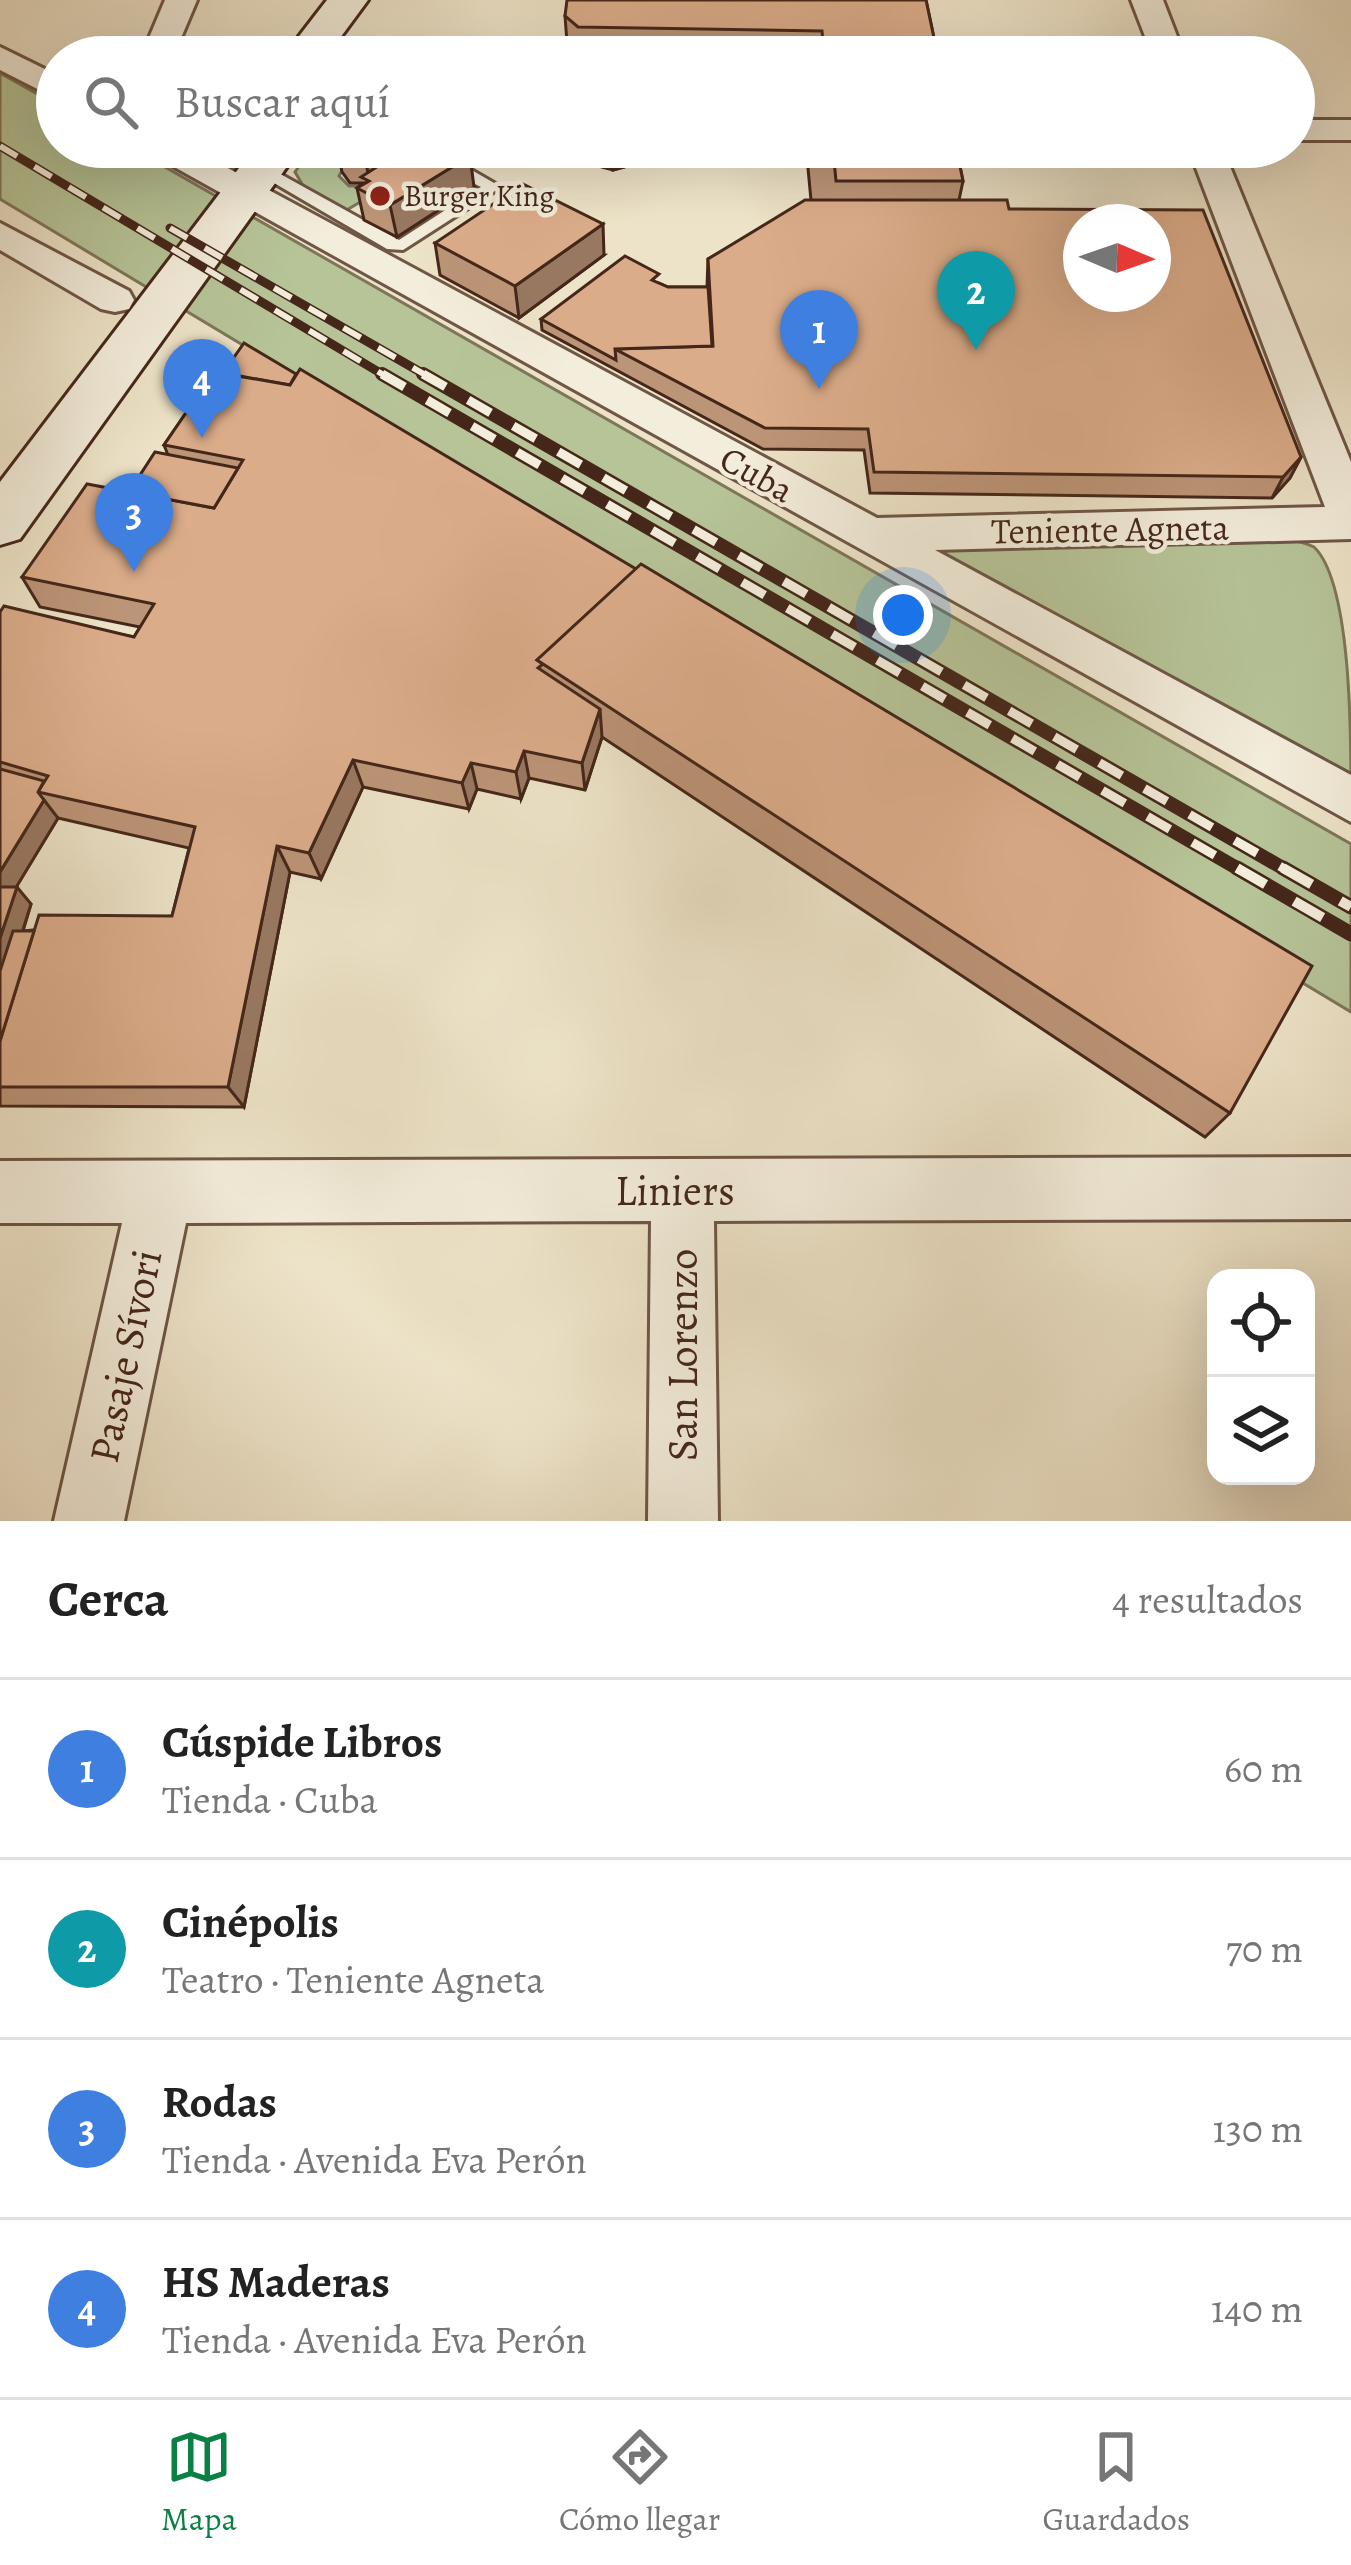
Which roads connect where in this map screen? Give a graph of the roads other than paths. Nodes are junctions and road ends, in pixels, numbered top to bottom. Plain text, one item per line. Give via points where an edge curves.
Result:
1 (181, 0) edge
2 (348, 0) edge
3 (389, 0) edge
4 (1147, 0) edge
5 (166, 36) edge
6 (320, 36) edge
7 (361, 36) edge
8 (1161, 36) edge
9 (0, 57) edge
10 (36, 77) edge
11 (1315, 130) edge
12 (1351, 130) edge
13 (248, 168) edge
14 (249, 168) edge
15 (261, 168) edge
16 (262, 168) edge
17 (462, 168) edge
18 (1212, 168) edge
19 (0, 235) edge
20 (115, 300) junction
21 (0, 448) edge
22 (1351, 520) edge
23 (0, 524) edge
24 (868, 535) junction
25 (1351, 800) edge
26 (1351, 1188) edge
27 (682, 1190) junction
28 (160, 1191) junction
29 (0, 1192) edge
30 (89, 1521) edge
31 (682, 1521) edge

1 - 5 street
2 - 6 main road
3 - 7 main road
4 - 8 street
9 - 10 street
11 - 12 street
13 - 20 main road
14 - 23 main road
15 - 24 street, Cuba
16 - 17 lane via 393,245 494,187
18 - 22 street
19 - 20 street
20 - 21 main road
22 - 24 street, Teniente Agneta
24 - 25 street, Cuba
26 - 27 street, Liniers
27 - 28 street, Liniers
27 - 31 street, San Lorenzo
28 - 29 street, Liniers
28 - 30 street, Pasaje Sívori

